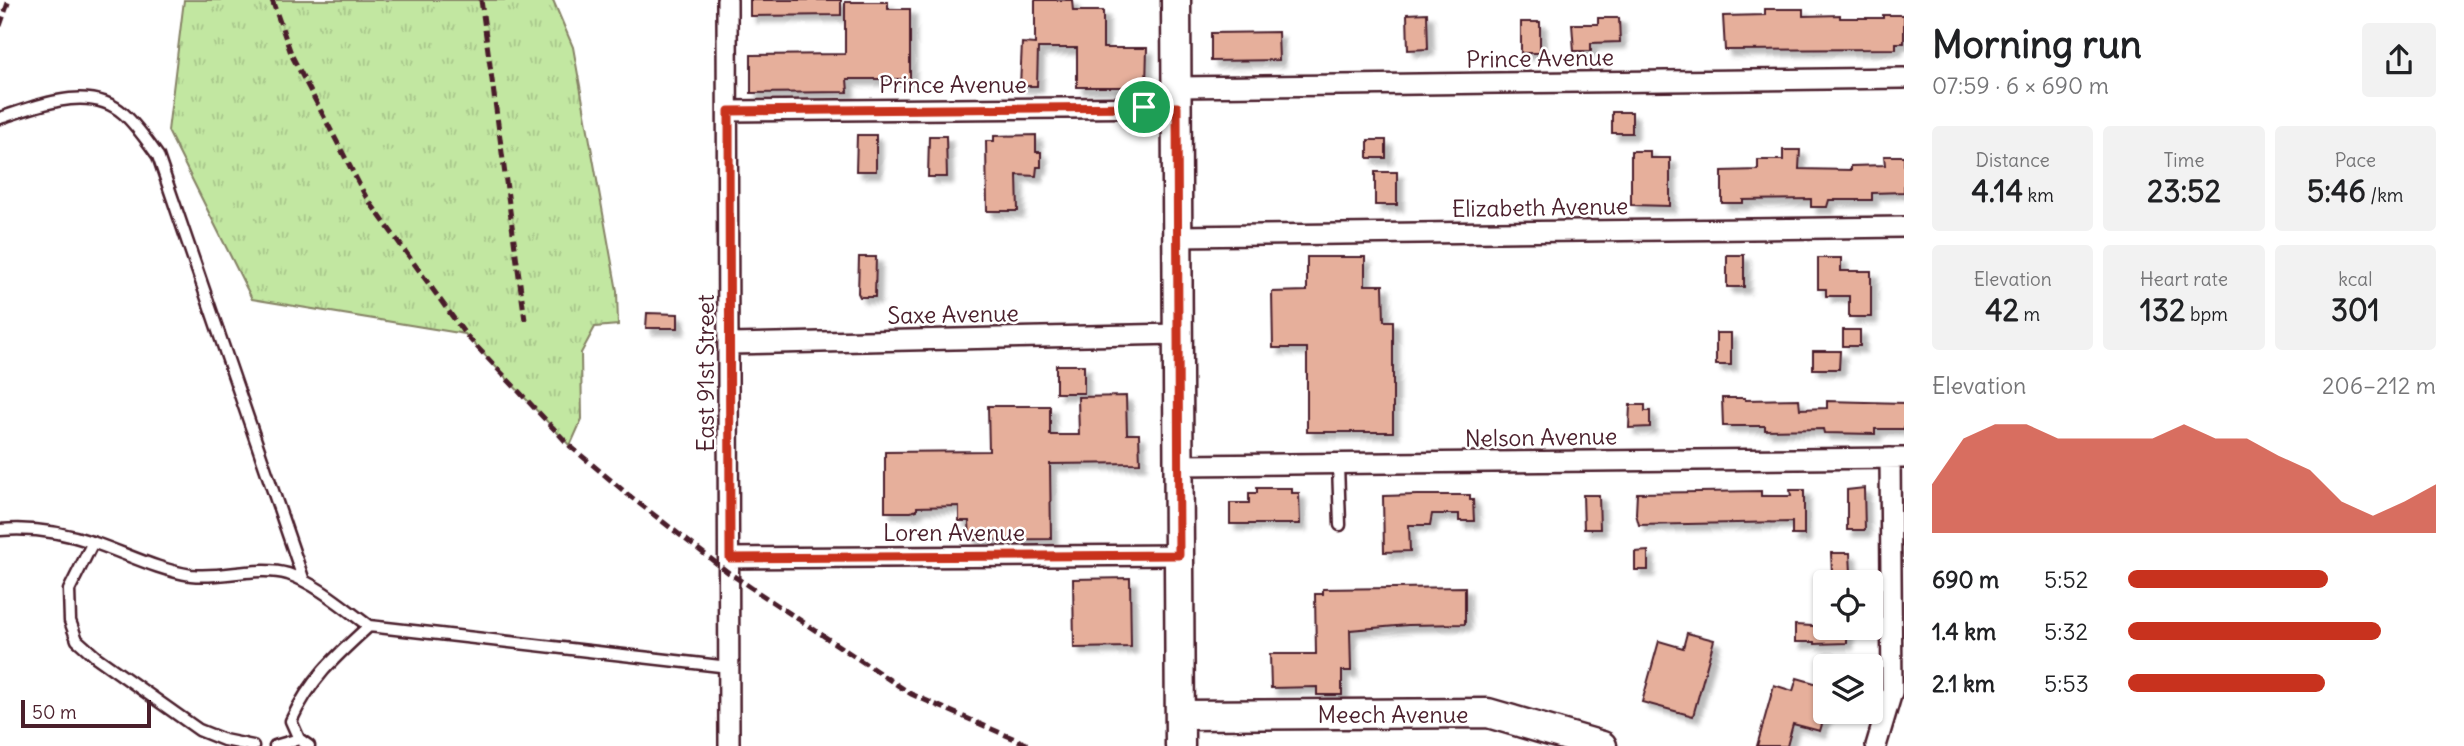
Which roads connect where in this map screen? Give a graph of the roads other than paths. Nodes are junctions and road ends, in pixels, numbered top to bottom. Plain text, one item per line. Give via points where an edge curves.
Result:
1 (727, 0) edge
2 (1176, 0) edge
3 (1904, 78) edge
4 (1177, 97) junction
5 (729, 111) junction
6 (0, 118) edge
7 (1904, 227) edge
8 (1177, 236) junction
9 (1178, 334) junction
10 (729, 344) junction
11 (1897, 458) edge
12 (1338, 464) junction
13 (1178, 465) junction
14 (1340, 525) dead end
15 (0, 530) edge
16 (93, 542) junction
17 (1179, 555) junction
18 (730, 558) junction
19 (304, 582) junction
20 (369, 626) junction
21 (729, 667) junction
22 (1180, 715) junction
23 (299, 739) junction
24 (253, 746) edge
25 (275, 746) edge
26 (309, 746) edge
27 (729, 746) edge
28 (1180, 746) edge
29 (1602, 746) edge
30 (1876, 746) edge

1 - 5 street, East 91st Street
2 - 4 main road
3 - 4 street, Prince Avenue
4 - 5 street, Prince Avenue
4 - 8 main road
5 - 10 street, East 91st Street
6 - 19 lane via 48,102 108,103 124,114 158,156
7 - 8 street, Elizabeth Avenue
8 - 9 main road
9 - 10 street, Saxe Avenue
9 - 13 main road
10 - 18 street, East 91st Street
11 - 12 street, Nelson Avenue
11 - 30 street via 1892,692
12 - 13 street, Nelson Avenue
12 - 14 lane
13 - 17 main road
15 - 16 lane via 46,530
16 - 19 lane via 192,575 286,573
16 - 24 lane via 69,590 70,621 77,639 199,730
17 - 18 street, Loren Avenue
17 - 22 main road
18 - 21 street, East 91st Street
19 - 20 lane
20 - 21 lane
20 - 23 lane via 326,665 304,693 291,721
21 - 27 street, East 91st Street
22 - 28 main road
22 - 29 main road, Meech Avenue via 1488,713
23 - 25 lane
23 - 26 lane

